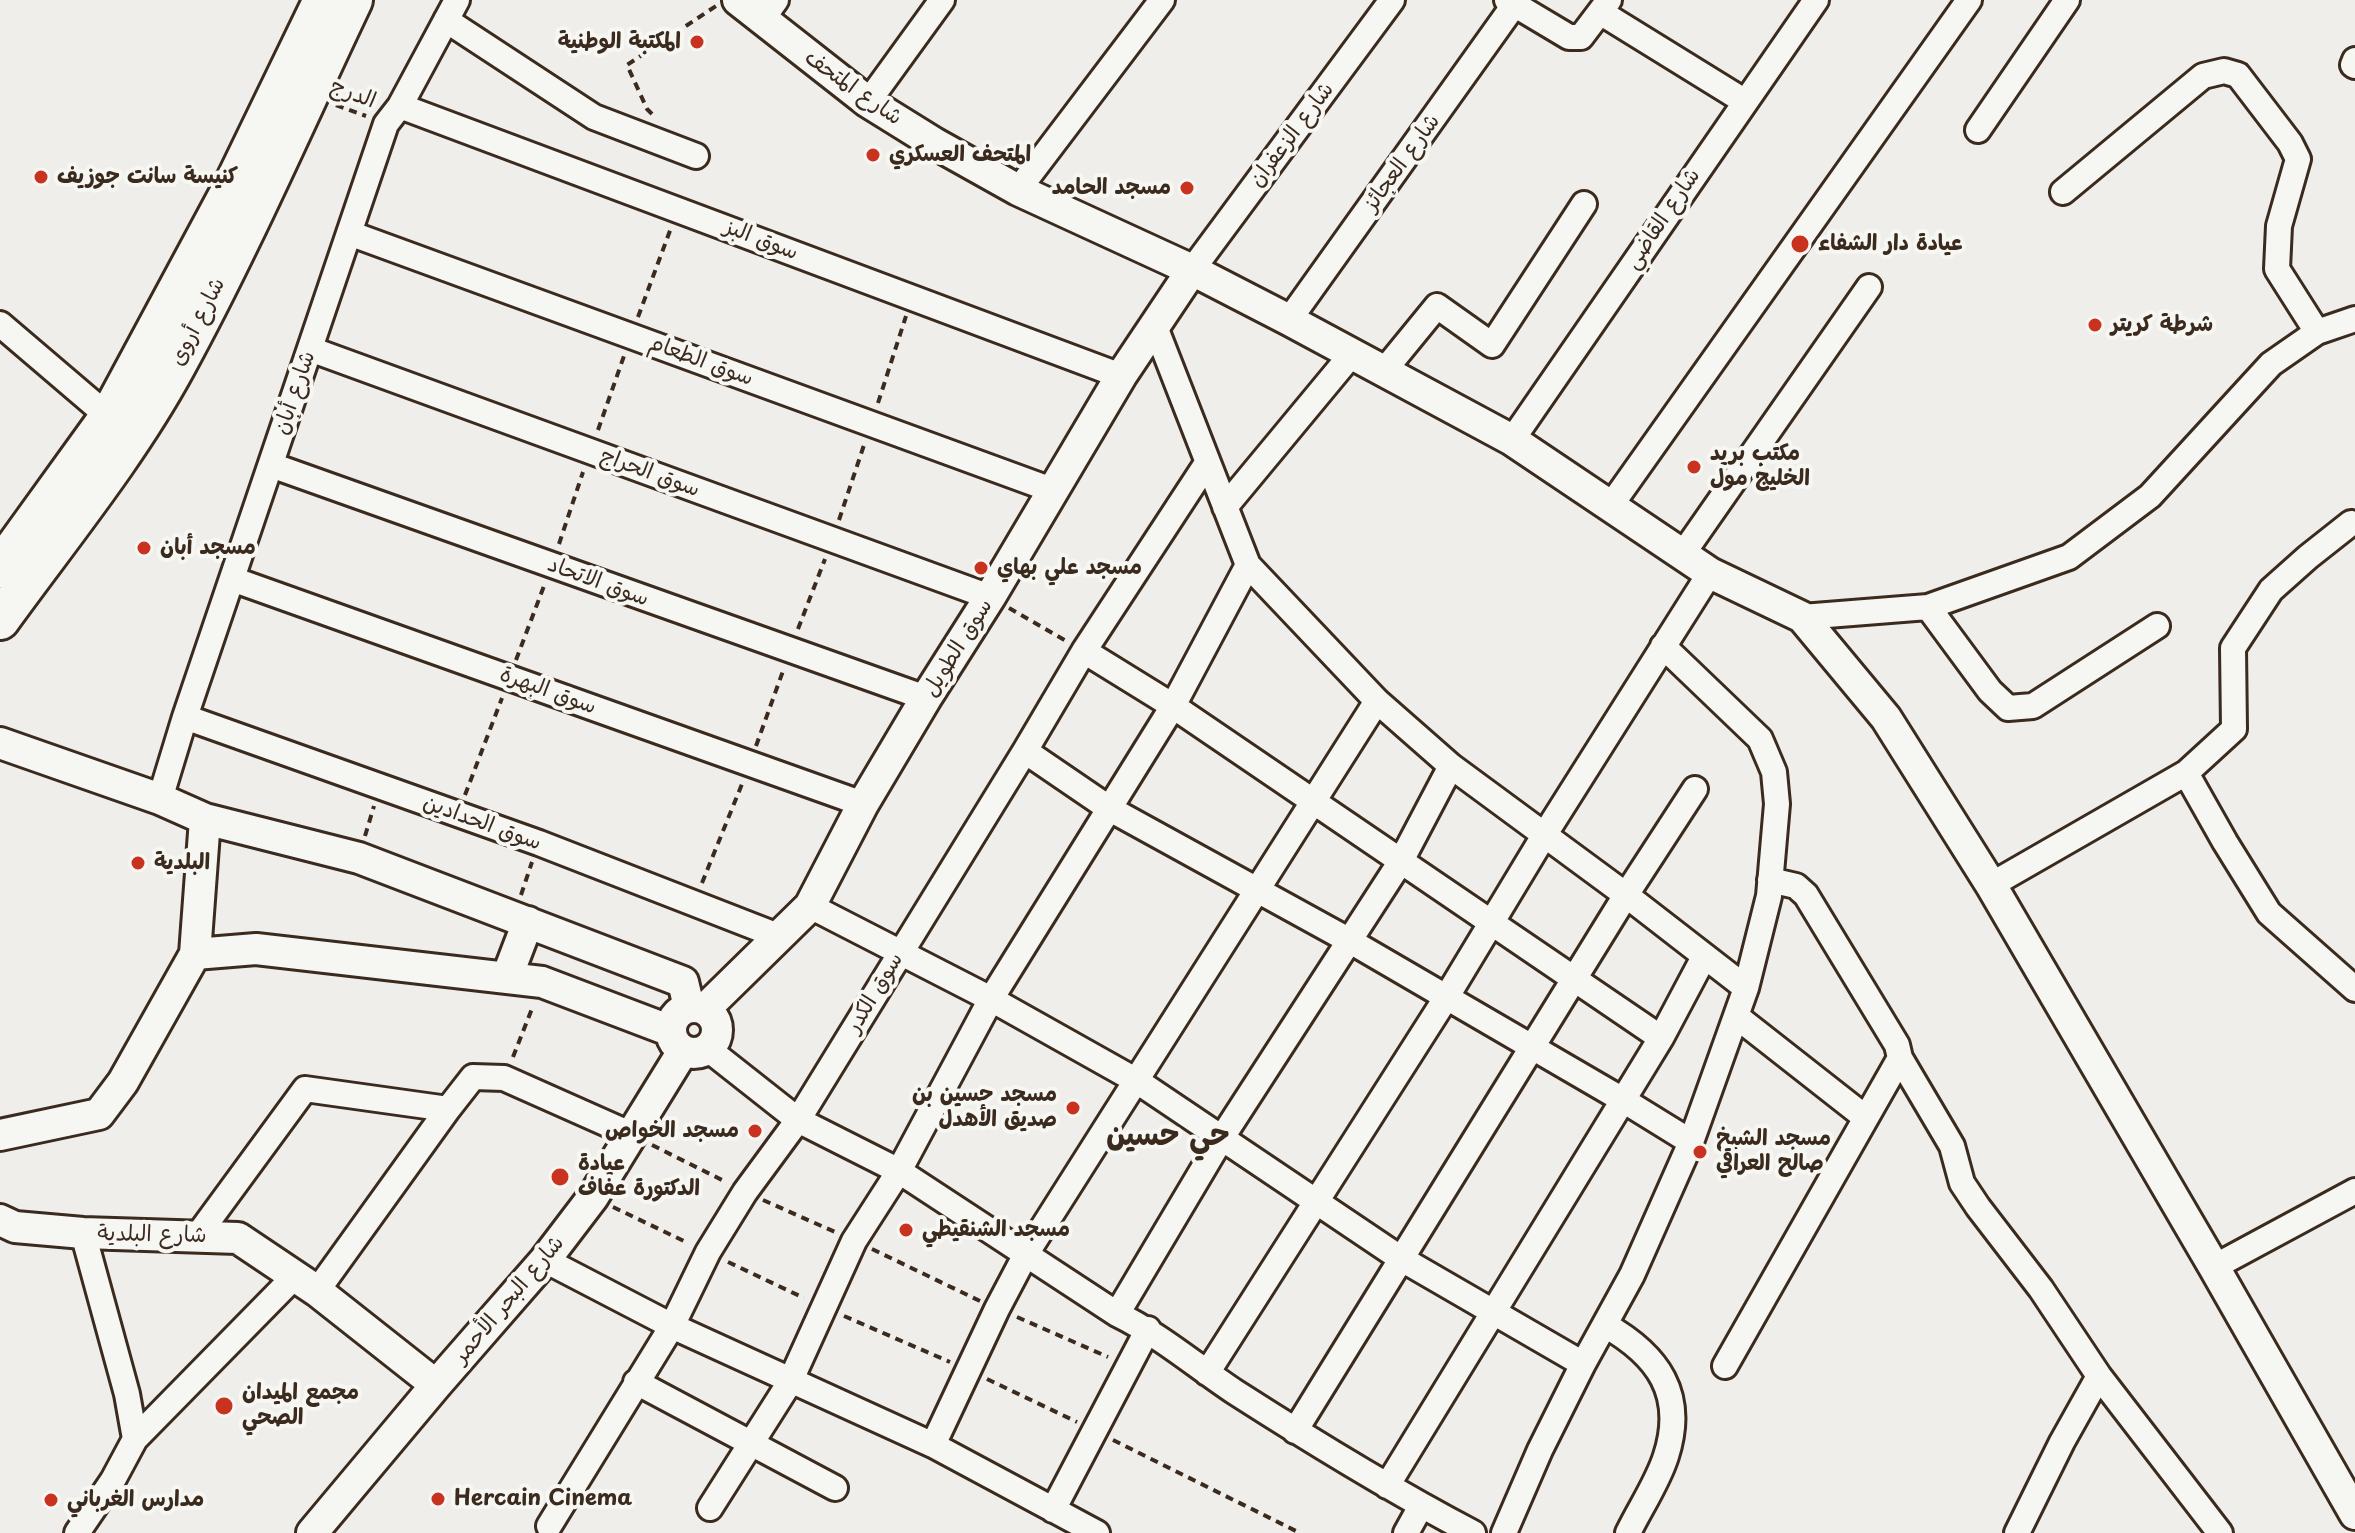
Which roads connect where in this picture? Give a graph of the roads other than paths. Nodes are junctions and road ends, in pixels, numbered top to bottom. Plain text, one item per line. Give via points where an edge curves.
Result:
1 (323, 0) edge
2 (353, 0) edge
3 (738, 0) edge
4 (942, 0) edge
5 (1162, 0) edge
6 (1392, 0) edge
7 (1816, 0) edge
8 (1969, 0) edge
9 (2067, 0) edge
10 (1510, 3) edge
11 (1605, 6) edge
12 (452, 10) edge
13 (769, 10) edge
14 (1744, 101) junction
15 (868, 102) junction
16 (393, 115) junction
17 (1978, 130) dead end
18 (696, 156) dead end
19 (1018, 190) junction
20 (2063, 192) dead end
21 (1584, 204) dead end
22 (349, 233) junction
23 (1192, 270) junction
24 (1869, 287) dead end
25 (2355, 319) edge
26 (1289, 320) junction
27 (0, 324) edge
28 (1154, 324) junction
29 (2317, 332) junction
30 (310, 349) junction
31 (1351, 355) junction
32 (1383, 372) junction
33 (1121, 376) junction
34 (122, 425) junction
35 (1512, 440) junction
36 (1207, 463) junction
37 (271, 465) junction
38 (1052, 490) junction
39 (1225, 507) junction
40 (1609, 508) junction
41 (2351, 523) dead end
42 (1682, 555) junction
43 (1248, 565) junction
44 (0, 568) edge
45 (1710, 573) junction
46 (232, 579) junction
47 (990, 597) junction
48 (1928, 607) junction
49 (1802, 617) junction
50 (0, 620) edge
51 (2157, 626) dead end
52 (1663, 646) junction
53 (1084, 651) junction
54 (926, 698) junction
55 (1377, 701) junction
56 (1173, 706) junction
57 (185, 717) junction
58 (0, 743) edge
59 (1025, 751) junction
60 (1451, 766) junction
61 (2186, 773) junction
62 (1695, 789) dead end
63 (160, 799) junction
64 (1315, 803) junction
65 (863, 804) junction
66 (1110, 809) junction
67 (205, 819) junction
68 (1545, 834) junction
69 (1401, 861) junction
70 (1770, 880) junction
71 (1991, 885) junction
72 (1257, 891) junction
73 (1626, 895) junction
74 (810, 906) junction
75 (521, 919) junction
76 (1490, 922) junction
77 (778, 936) junction
78 (1350, 941) junction
79 (899, 953) junction
80 (195, 954) junction
81 (1704, 957) junction
82 (507, 977) junction
83 (1575, 979) junction
84 (1746, 988) junction
85 (2355, 989) edge
86 (1446, 998) junction
87 (991, 999) junction
88 (697, 1008) junction
89 (1736, 1016) junction
90 (1661, 1038) junction
91 (687, 1043) junction
92 (1533, 1047) junction
93 (1900, 1058) junction
94 (1137, 1081) junction
95 (1623, 1100) junction
96 (448, 1109) junction
97 (1866, 1118) junction
98 (798, 1120) junction
99 (630, 1134) junction
100 (0, 1135) edge
101 (1221, 1139) junction
102 (1691, 1142) junction
103 (899, 1171) junction
104 (2355, 1191) edge
105 (1316, 1203) junction
106 (0, 1220) edge
107 (83, 1233) junction
108 (198, 1235) junction
109 (1026, 1254) junction
110 (1400, 1258) junction
111 (545, 1260) junction
112 (2214, 1267) junction
113 (306, 1284) junction
114 (1492, 1311) junction
115 (1117, 1314) junction
116 (1605, 1325) junction
117 (672, 1326) junction
118 (1148, 1329) junction
119 (1583, 1364) junction
120 (1725, 1366) dead end
121 (1207, 1373) junction
122 (2099, 1376) junction
123 (636, 1382) junction
124 (790, 1382) junction
125 (436, 1385) junction
126 (1295, 1431) junction
127 (135, 1439) junction
128 (751, 1444) junction
129 (933, 1445) junction
130 (1387, 1486) junction
131 (835, 1488) dead end
132 (1421, 1506) junction
133 (710, 1508) dead end
134 (1053, 1510) junction
135 (2355, 1514) edge
136 (549, 1526) dead end
137 (77, 1533) edge
138 (312, 1533) edge
139 (1097, 1533) edge
140 (1406, 1533) edge
141 (1473, 1533) edge
142 (1504, 1533) edge
143 (1628, 1533) edge
144 (2017, 1533) edge
145 (2220, 1533) edge

1 - 34 main road, شارع أروى
2 - 34 main road, شارع أروى via 175,367
3 - 13 street, شارع المتحف
4 - 15 street
5 - 19 street
6 - 23 street, شارع الزعفران
7 - 14 street, شارع القاضي
8 - 40 street
9 - 17 street
10 - 11 street via 1569,37 1581,37
10 - 26 street, شارع العجائز
11 - 14 street
12 - 16 street, شارع أبان
12 - 18 street via 594,117
13 - 15 street, شارع المتحف
14 - 35 street, شارع القاضي
15 - 19 street, شارع المتحف
16 - 22 street, شارع أبان
16 - 33 street, سوق البز via 678,209
19 - 23 street, شارع المتحف
20 - 29 street via 2203,76 2224,71 2238,75 2298,159 2279,226 2277,269
21 - 32 street via 1492,345 1437,306
22 - 30 street, شارع أبان
22 - 38 street, سوق الطعام
23 - 26 street, شارع المتحف
23 - 28 street, سوق الطويل
24 - 42 street
25 - 29 street
26 - 31 street, شارع المتحف
27 - 34 street
28 - 33 street, سوق الطويل
28 - 36 street
29 - 48 street via 2271,364 2150,496 2069,557
30 - 37 street, شارع أبان
30 - 47 street, سوق الحراج
31 - 32 street, شارع المتحف
31 - 39 street
32 - 35 street, شارع المتحف
33 - 38 street, سوق الطويل
34 - 44 main road, شارع أروى
34 - 50 main road, شارع أروى
35 - 40 street, شارع المتحف
36 - 39 street
36 - 53 street, سوق الكدر
37 - 46 street, شارع أبان
37 - 54 street, سوق الاتحاد
38 - 47 street, سوق الطويل
39 - 43 street
40 - 42 street, شارع المتحف
41 - 61 street via 2271,590 2233,648 2234,729
42 - 45 street, شارع المتحف
43 - 55 street
43 - 56 street
45 - 49 street, شارع المتحف
45 - 52 street
46 - 57 street, شارع أبان
46 - 65 street, سوق البهرة
47 - 54 street, سوق الطويل
48 - 49 street
48 - 51 street via 2008,708 2033,706
49 - 71 street via 1886,718
52 - 68 street
52 - 70 street via 1760,739 1774,772 1777,804
53 - 56 street
53 - 59 street, سوق الكدر
54 - 65 street, سوق الطويل
55 - 60 street
55 - 64 street
56 - 64 street
56 - 66 street
57 - 63 street, شارع أبان
57 - 77 street, سوق الحدادين via 539,843
58 - 63 street
59 - 66 street
59 - 79 street, سوق الكدر
60 - 68 street
60 - 69 street
61 - 71 street
61 - 85 street via 2269,913
62 - 73 street
63 - 67 street
64 - 69 street
64 - 72 street
65 - 74 street, سوق الطويل
66 - 72 street
66 - 87 street
67 - 75 street via 359,858
67 - 80 street
68 - 73 street
68 - 76 street
69 - 76 street
69 - 78 street
70 - 84 street
70 - 93 street via 1796,886 1806,895
71 - 112 street
72 - 78 street
72 - 94 street
73 - 81 street
73 - 83 street
74 - 77 street, سوق الطويل
74 - 79 street
75 - 82 street
75 - 88 street via 683,982
76 - 83 street
76 - 86 street
77 - 88 street, سوق الطويل
78 - 86 street
78 - 101 street
79 - 87 street
79 - 98 street, سوق الكدر
80 - 82 street via 256,949
80 - 100 street via 123,1082 99,1114
81 - 84 street
81 - 90 street
82 - 91 street via 542,982
83 - 90 street
83 - 92 street
84 - 89 street
86 - 92 street
86 - 105 street
87 - 94 street
87 - 103 street
88 - 91 street via 675,1016
88 - 91 street via 711,1014 717,1028 713,1043
89 - 97 street
89 - 102 street
90 - 95 street
91 - 98 street
91 - 99 street, شارع البحر الأحمر
92 - 95 street
92 - 110 street
93 - 97 street
93 - 122 street via 1952,1146 1962,1183
94 - 101 street
94 - 109 street
95 - 102 street
95 - 114 street
96 - 99 street via 473,1077 504,1078
96 - 108 street via 305,1089
96 - 113 street
97 - 120 street
98 - 103 street
98 - 117 street, سوق الكدر via 708,1252
99 - 111 street, شارع البحر الأحمر via 593,1197
101 - 105 street
101 - 115 street
102 - 116 street
103 - 109 street
103 - 124 street via 854,1241
104 - 112 street
105 - 110 street
105 - 121 street
106 - 107 street, شارع البلدية via 15,1227
107 - 108 street, شارع البلدية
107 - 127 street
108 - 113 street, شارع البلدية via 238,1238
109 - 115 street
109 - 129 street
110 - 114 street
110 - 126 street
111 - 117 street
111 - 125 street, شارع البحر الأحمر
112 - 135 street
113 - 125 street, شارع البلدية
113 - 127 street
114 - 119 street
114 - 130 street
115 - 118 street
116 - 119 street
116 - 143 street via 1629,1338 1657,1365 1675,1411 1666,1456
117 - 123 street, سوق الكدر
117 - 124 street
118 - 121 street
118 - 134 street
119 - 142 street
121 - 126 street
122 - 144 street
122 - 145 street
123 - 128 street
123 - 136 street, سوق الكدر
124 - 128 street
124 - 129 street
125 - 138 street, شارع البحر الأحمر
126 - 130 street
127 - 137 street
128 - 131 street
128 - 133 street
129 - 134 street
130 - 132 street
132 - 140 street
132 - 141 street
134 - 139 street

